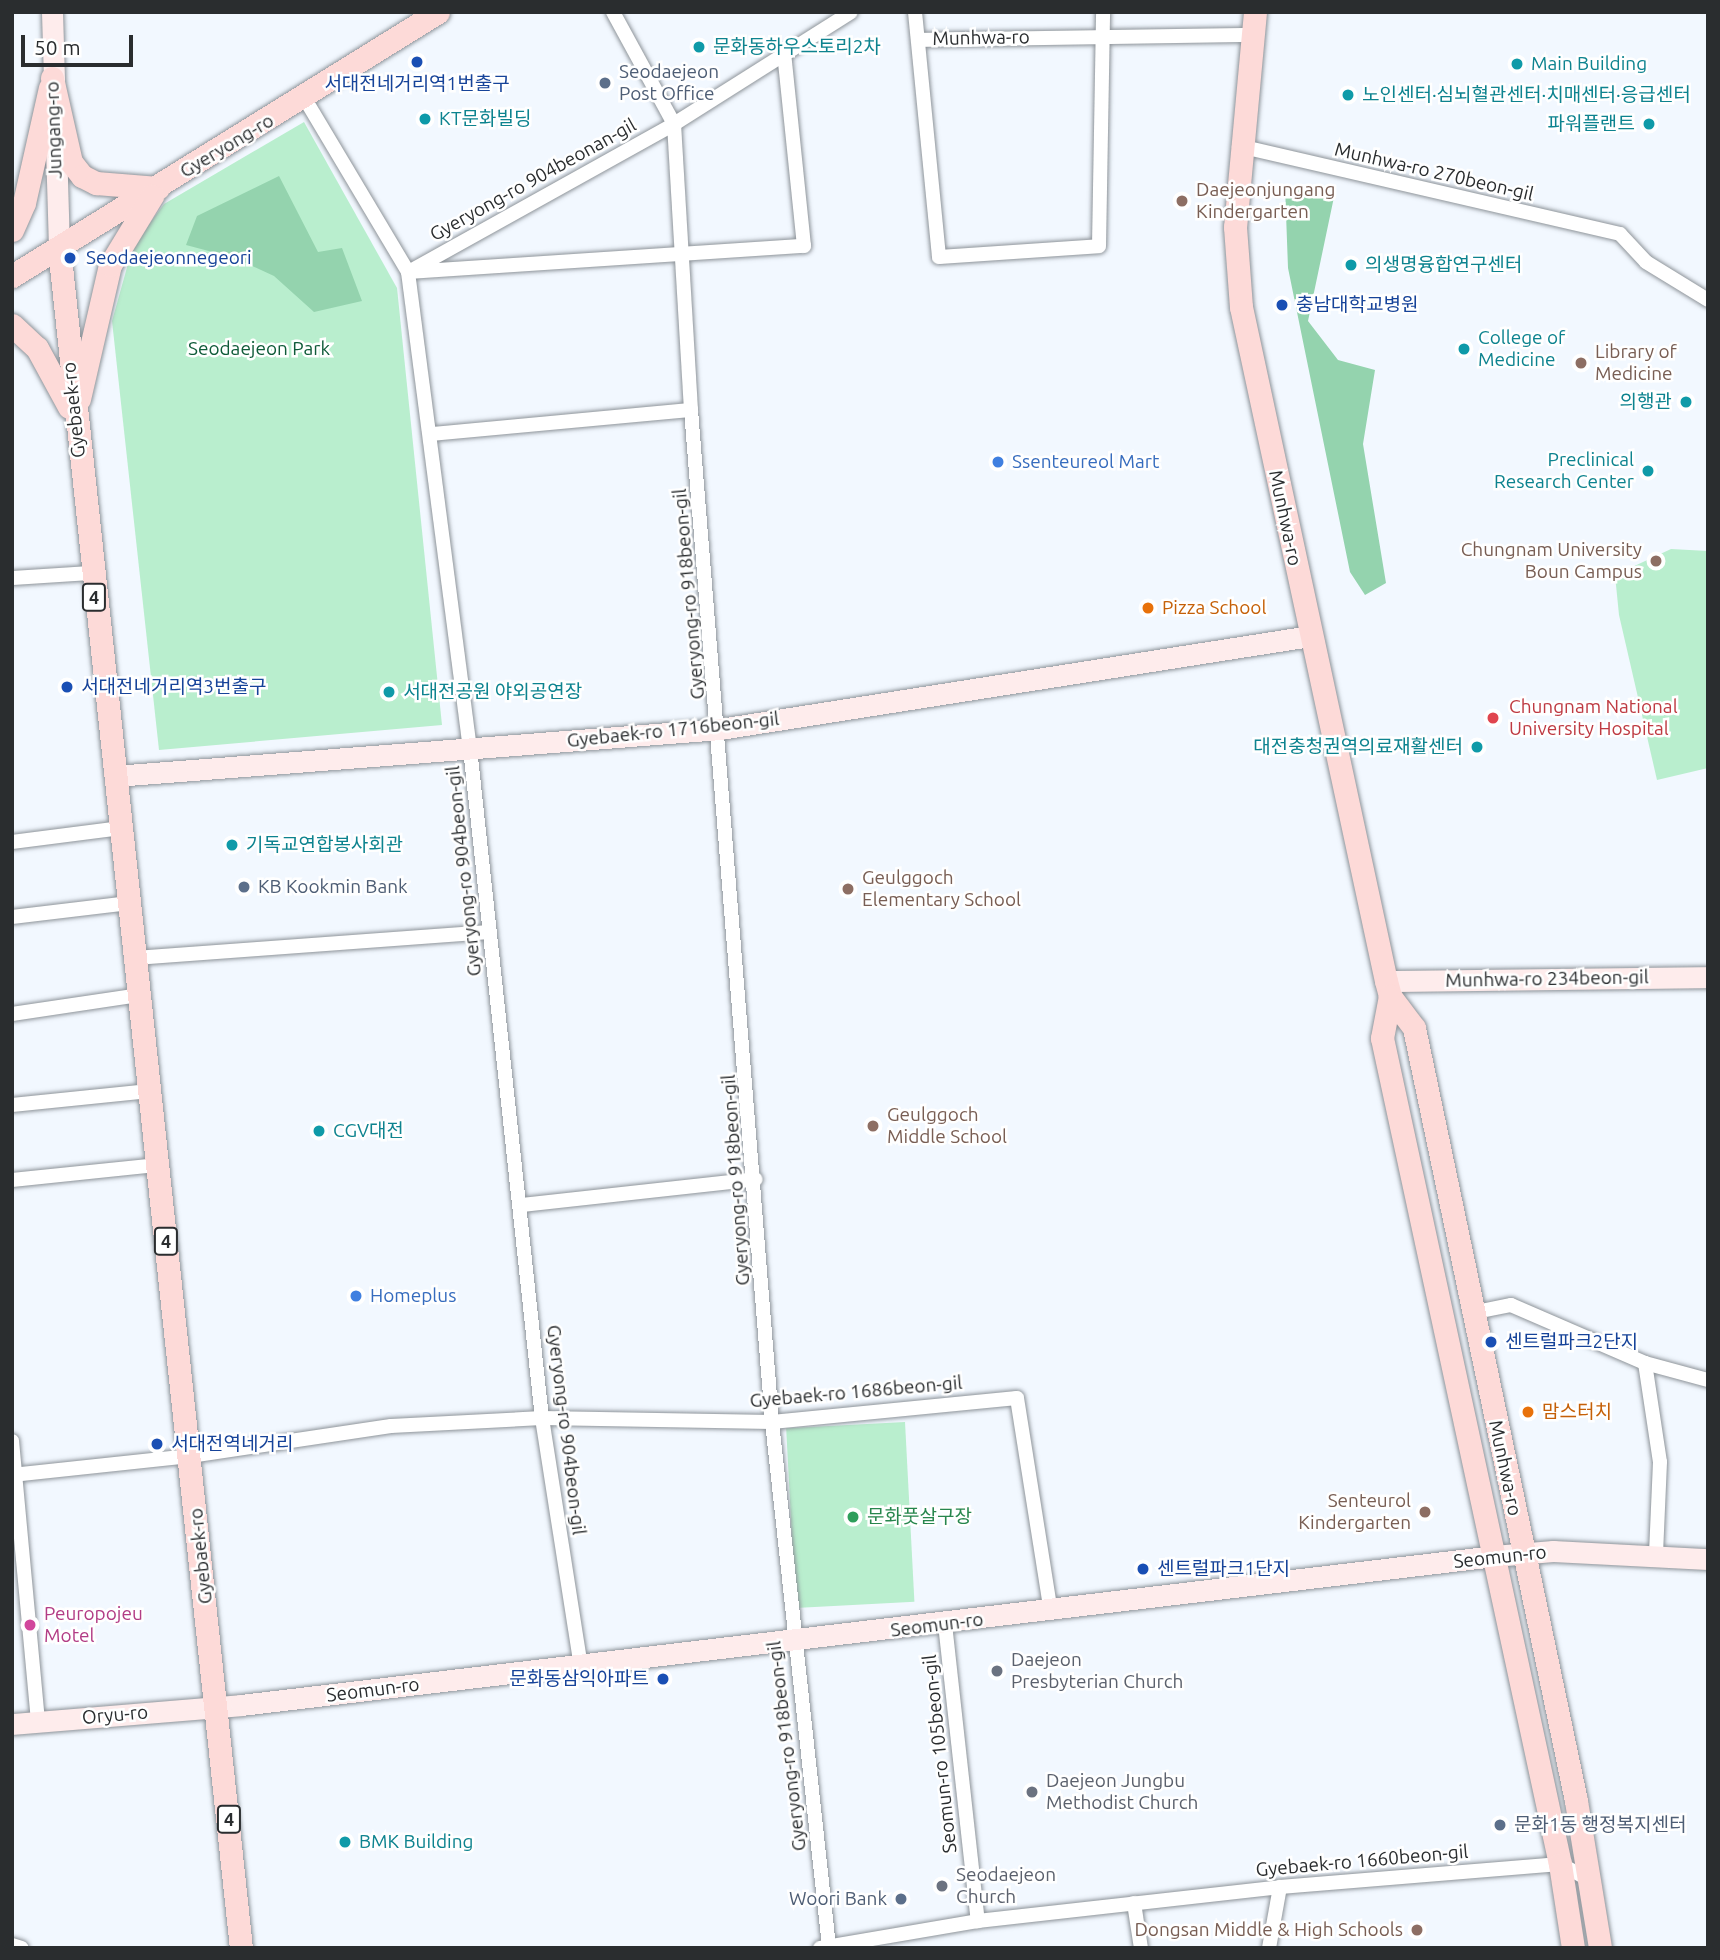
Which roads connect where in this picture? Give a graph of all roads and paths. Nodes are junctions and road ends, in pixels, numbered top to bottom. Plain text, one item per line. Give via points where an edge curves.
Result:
1 (52, 12) edge
2 (438, 12) edge
3 (613, 12) edge
4 (851, 12) edge
5 (915, 12) edge
6 (1103, 12) edge
7 (1253, 23) edge
8 (1101, 36) junction
9 (920, 40) junction
10 (784, 54) junction
11 (52, 78) junction
12 (305, 99) junction
13 (674, 124) junction
14 (1239, 146) junction
15 (158, 188) junction
16 (12, 230) edge
17 (59, 248) junction
18 (685, 257) junction
19 (408, 272) junction
20 (12, 276) edge
21 (1708, 300) edge
22 (12, 325) edge
23 (691, 410) junction
24 (75, 419) junction
25 (432, 434) junction
26 (92, 573) junction
27 (12, 578) edge
28 (1310, 636) junction
29 (720, 729) junction
30 (471, 748) junction
31 (115, 776) junction
32 (121, 828) junction
33 (12, 842) edge
34 (129, 903) junction
35 (12, 916) edge
36 (489, 932) junction
37 (135, 958) junction
38 (1708, 977) edge
39 (1388, 989) junction
40 (139, 995) junction
41 (12, 1014) edge
42 (149, 1091) junction
43 (12, 1105) edge
44 (158, 1165) junction
45 (756, 1179) junction
46 (12, 1180) edge
47 (522, 1205) junction
48 (1471, 1313) junction
49 (1645, 1363) junction
50 (1708, 1380) edge
51 (542, 1418) junction
52 (772, 1422) junction
53 (12, 1441) edge
54 (190, 1456) junction
55 (14, 1474) edge
56 (1523, 1554) junction
57 (1656, 1555) junction
58 (1494, 1556) junction
59 (1708, 1559) edge
60 (1051, 1612) junction
61 (945, 1624) junction
62 (794, 1641) junction
63 (580, 1666) junction
64 (217, 1706) junction
65 (38, 1722) junction
66 (12, 1724) edge
67 (1560, 1864) junction
68 (1590, 1880) junction
69 (1280, 1886) junction
70 (1134, 1903) junction
71 (978, 1921) junction
72 (241, 1940) edge
73 (12, 1945) edge
74 (825, 1947) edge
75 (22, 1948) edge
76 (1141, 1948) edge
77 (1269, 1948) edge
78 (1573, 1948) edge
79 (1601, 1948) edge

1 - 11 main road, Jungang-ro
2 - 12 main road, Gyeryong-ro
3 - 13 street, Gyeryong-ro 918beon-gil
4 - 10 street, Gyeryong-ro 904beonan-gil
5 - 9 street
6 - 8 street
7 - 8 street, Munhwa-ro
7 - 14 main road, Munhwa-ro
8 - 9 street, Munhwa-ro
8 - 9 street via 1099,246 939,257
10 - 13 street, Gyeryong-ro 904beonan-gil
10 - 18 street via 804,246
11 - 15 main road via 71,162 82,176 96,183
11 - 16 main road via 24,203
11 - 17 main road, Jungang-ro
12 - 15 main road, Gyeryong-ro
12 - 19 street, Gyeryong-ro 904beon-gil
13 - 18 street, Gyeryong-ro 918beon-gil
13 - 19 street, Gyeryong-ro 904beonan-gil
14 - 21 street, Munhwa-ro 270beon-gil via 1620,234 1646,262
14 - 28 main road, Munhwa-ro via 1235,227 1241,307
15 - 17 main road, Gyeryong-ro
15 - 24 main road via 110,265
17 - 20 main road, Gyeryong-ro
17 - 24 main road, Gyebaek-ro / 4
18 - 19 street
18 - 23 street, Gyeryong-ro 918beon-gil
19 - 25 street, Gyeryong-ro 904beon-gil
22 - 24 main road via 37,348
23 - 25 street
23 - 29 street, Gyeryong-ro 918beon-gil
24 - 26 main road, Gyebaek-ro / 4
25 - 30 street, Gyeryong-ro 904beon-gil
26 - 27 street
26 - 31 main road, Gyebaek-ro / 4
28 - 29 main road, Gyebaek-ro 1716beon-gil
28 - 39 main road, Munhwa-ro
29 - 30 main road, Gyebaek-ro 1716beon-gil
29 - 45 street, Gyeryong-ro 918beon-gil
30 - 31 main road, Gyebaek-ro 1716beon-gil
30 - 36 street, Gyeryong-ro 904beon-gil
31 - 32 main road, Gyebaek-ro / 4
32 - 33 street
32 - 34 main road, Gyebaek-ro / 4
34 - 35 street
34 - 37 main road, Gyebaek-ro / 4
36 - 37 street
36 - 47 street, Gyeryong-ro 904beon-gil
37 - 40 main road, Gyebaek-ro / 4
38 - 39 main road, Munhwa-ro 234beon-gil
39 - 48 main road, Munhwa-ro via 1414,1028
39 - 58 main road, Munhwa-ro via 1382,1038
40 - 41 street
40 - 42 main road, Gyebaek-ro / 4
42 - 43 street
42 - 44 main road, Gyebaek-ro / 4
44 - 46 street
44 - 54 main road, Gyebaek-ro / 4
45 - 47 street
45 - 52 street, Gyeryong-ro 918beon-gil
47 - 51 street, Gyeryong-ro 904beon-gil
48 - 49 street via 1511,1305
48 - 56 main road, Munhwa-ro
49 - 50 street
49 - 57 street via 1660,1462
51 - 52 street, Gyebaek-ro 1686beon-gil
51 - 54 street, Gyebaek-ro 1686beon-gil via 391,1426
51 - 63 street, Gyeryong-ro 904beon-gil
52 - 60 street, Gyebaek-ro 1686beon-gil via 1017,1398
52 - 62 street, Gyeryong-ro 918beon-gil
53 - 55 street
54 - 55 street, Gyebaek-ro 1686beon-gil
54 - 64 main road, Gyebaek-ro / 4
55 - 65 street
56 - 57 main road, Seomun-ro
56 - 58 main road, Seomun-ro
56 - 68 main road, Munhwa-ro
57 - 59 main road, Seomun-ro
58 - 60 main road, Seomun-ro
58 - 67 main road, Munhwa-ro
60 - 61 main road, Seomun-ro
61 - 62 main road, Seomun-ro
61 - 71 street, Seomun-ro 105beon-gil
62 - 63 main road, Seomun-ro
62 - 74 street, Gyeryong-ro 918beon-gil
63 - 64 main road, Seomun-ro
64 - 65 main road, Oryu-ro
64 - 72 main road, Gyebaek-ro / 4
65 - 66 main road, Oryu-ro
67 - 68 street
67 - 69 street, Gyebaek-ro 1660beon-gil
67 - 78 main road, Munhwa-ro
68 - 79 main road, Munhwa-ro
69 - 70 street, Gyebaek-ro 1660beon-gil
69 - 77 street
70 - 71 street, Gyebaek-ro 1660beon-gil
70 - 76 street
71 - 74 street, Gyebaek-ro 1660beon-gil
73 - 75 street

